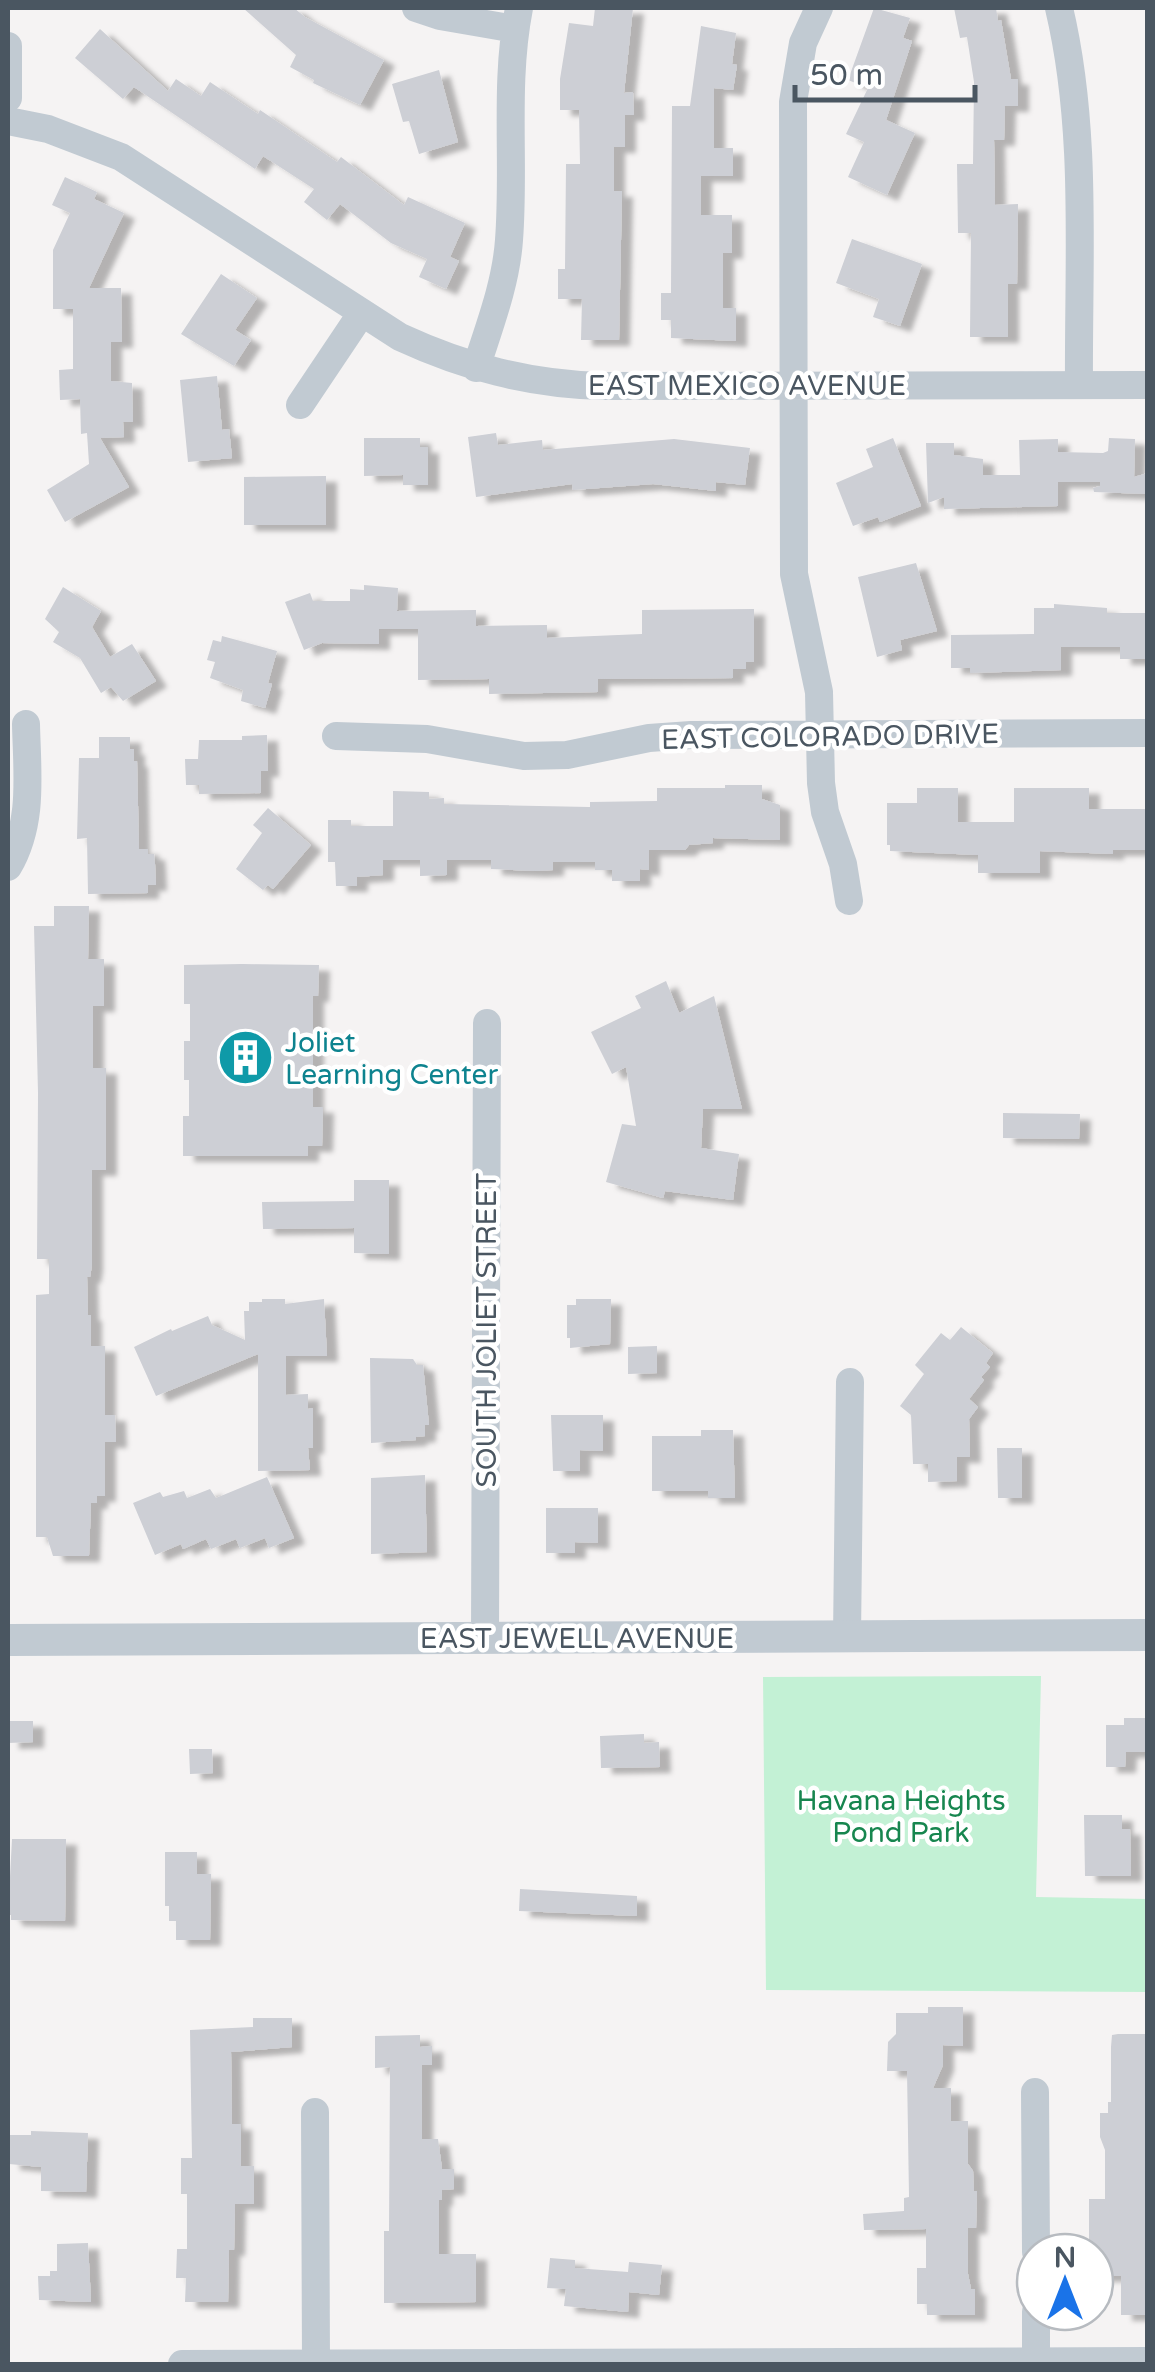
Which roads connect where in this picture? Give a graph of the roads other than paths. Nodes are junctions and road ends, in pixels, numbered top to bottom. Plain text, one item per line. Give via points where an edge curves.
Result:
1 (416, 8) edge
2 (819, 8) edge
3 (1059, 8) edge
4 (517, 18) edge
5 (8, 46) edge
6 (8, 98) edge
7 (8, 121) edge
8 (361, 314) junction
9 (476, 368) junction
10 (1148, 384) edge
11 (1080, 385) junction
12 (794, 386) junction
13 (300, 405) dead end
14 (26, 724) dead end
15 (1148, 733) edge
16 (820, 734) junction
17 (336, 736) dead end
18 (8, 866) edge
19 (849, 901) dead end
20 (487, 1023) dead end
21 (850, 1382) dead end
22 (1148, 1635) edge
23 (847, 1636) junction
24 (485, 1638) junction
25 (8, 1640) edge
26 (1035, 2092) dead end
27 (315, 2112) dead end
28 (1036, 2232) edge
29 (1036, 2332) edge
30 (1148, 2360) edge
31 (1036, 2363) edge
32 (182, 2364) edge
33 (300, 2364) edge
34 (316, 2364) edge
35 (496, 2364) edge
36 (692, 2364) edge

1 - 4 street via 440,16
2 - 12 street via 794,82
3 - 11 street via 1078,136
4 - 9 street via 510,68 509,242
5 - 6 street
7 - 8 street, EAST MEXICO AVENUE via 120,157
8 - 9 street, EAST MEXICO AVENUE
8 - 13 street
9 - 12 street, EAST MEXICO AVENUE via 565,385
10 - 11 street, EAST MEXICO AVENUE
11 - 12 street, EAST MEXICO AVENUE
12 - 16 street via 794,574 815,662
14 - 18 street via 26,822
15 - 16 street, EAST COLORADO DRIVE
16 - 17 street, EAST COLORADO DRIVE via 648,738 566,755 524,756 414,737
16 - 19 street via 821,784
20 - 24 street, SOUTH JOLIET STREET
21 - 23 street
22 - 23 street, EAST JEWELL AVENUE
23 - 24 street, EAST JEWELL AVENUE
24 - 25 street, EAST JEWELL AVENUE
26 - 28 street
27 - 34 street
29 - 31 street
30 - 31 street
31 - 36 street
32 - 33 street
33 - 34 street
34 - 35 street
35 - 36 street

